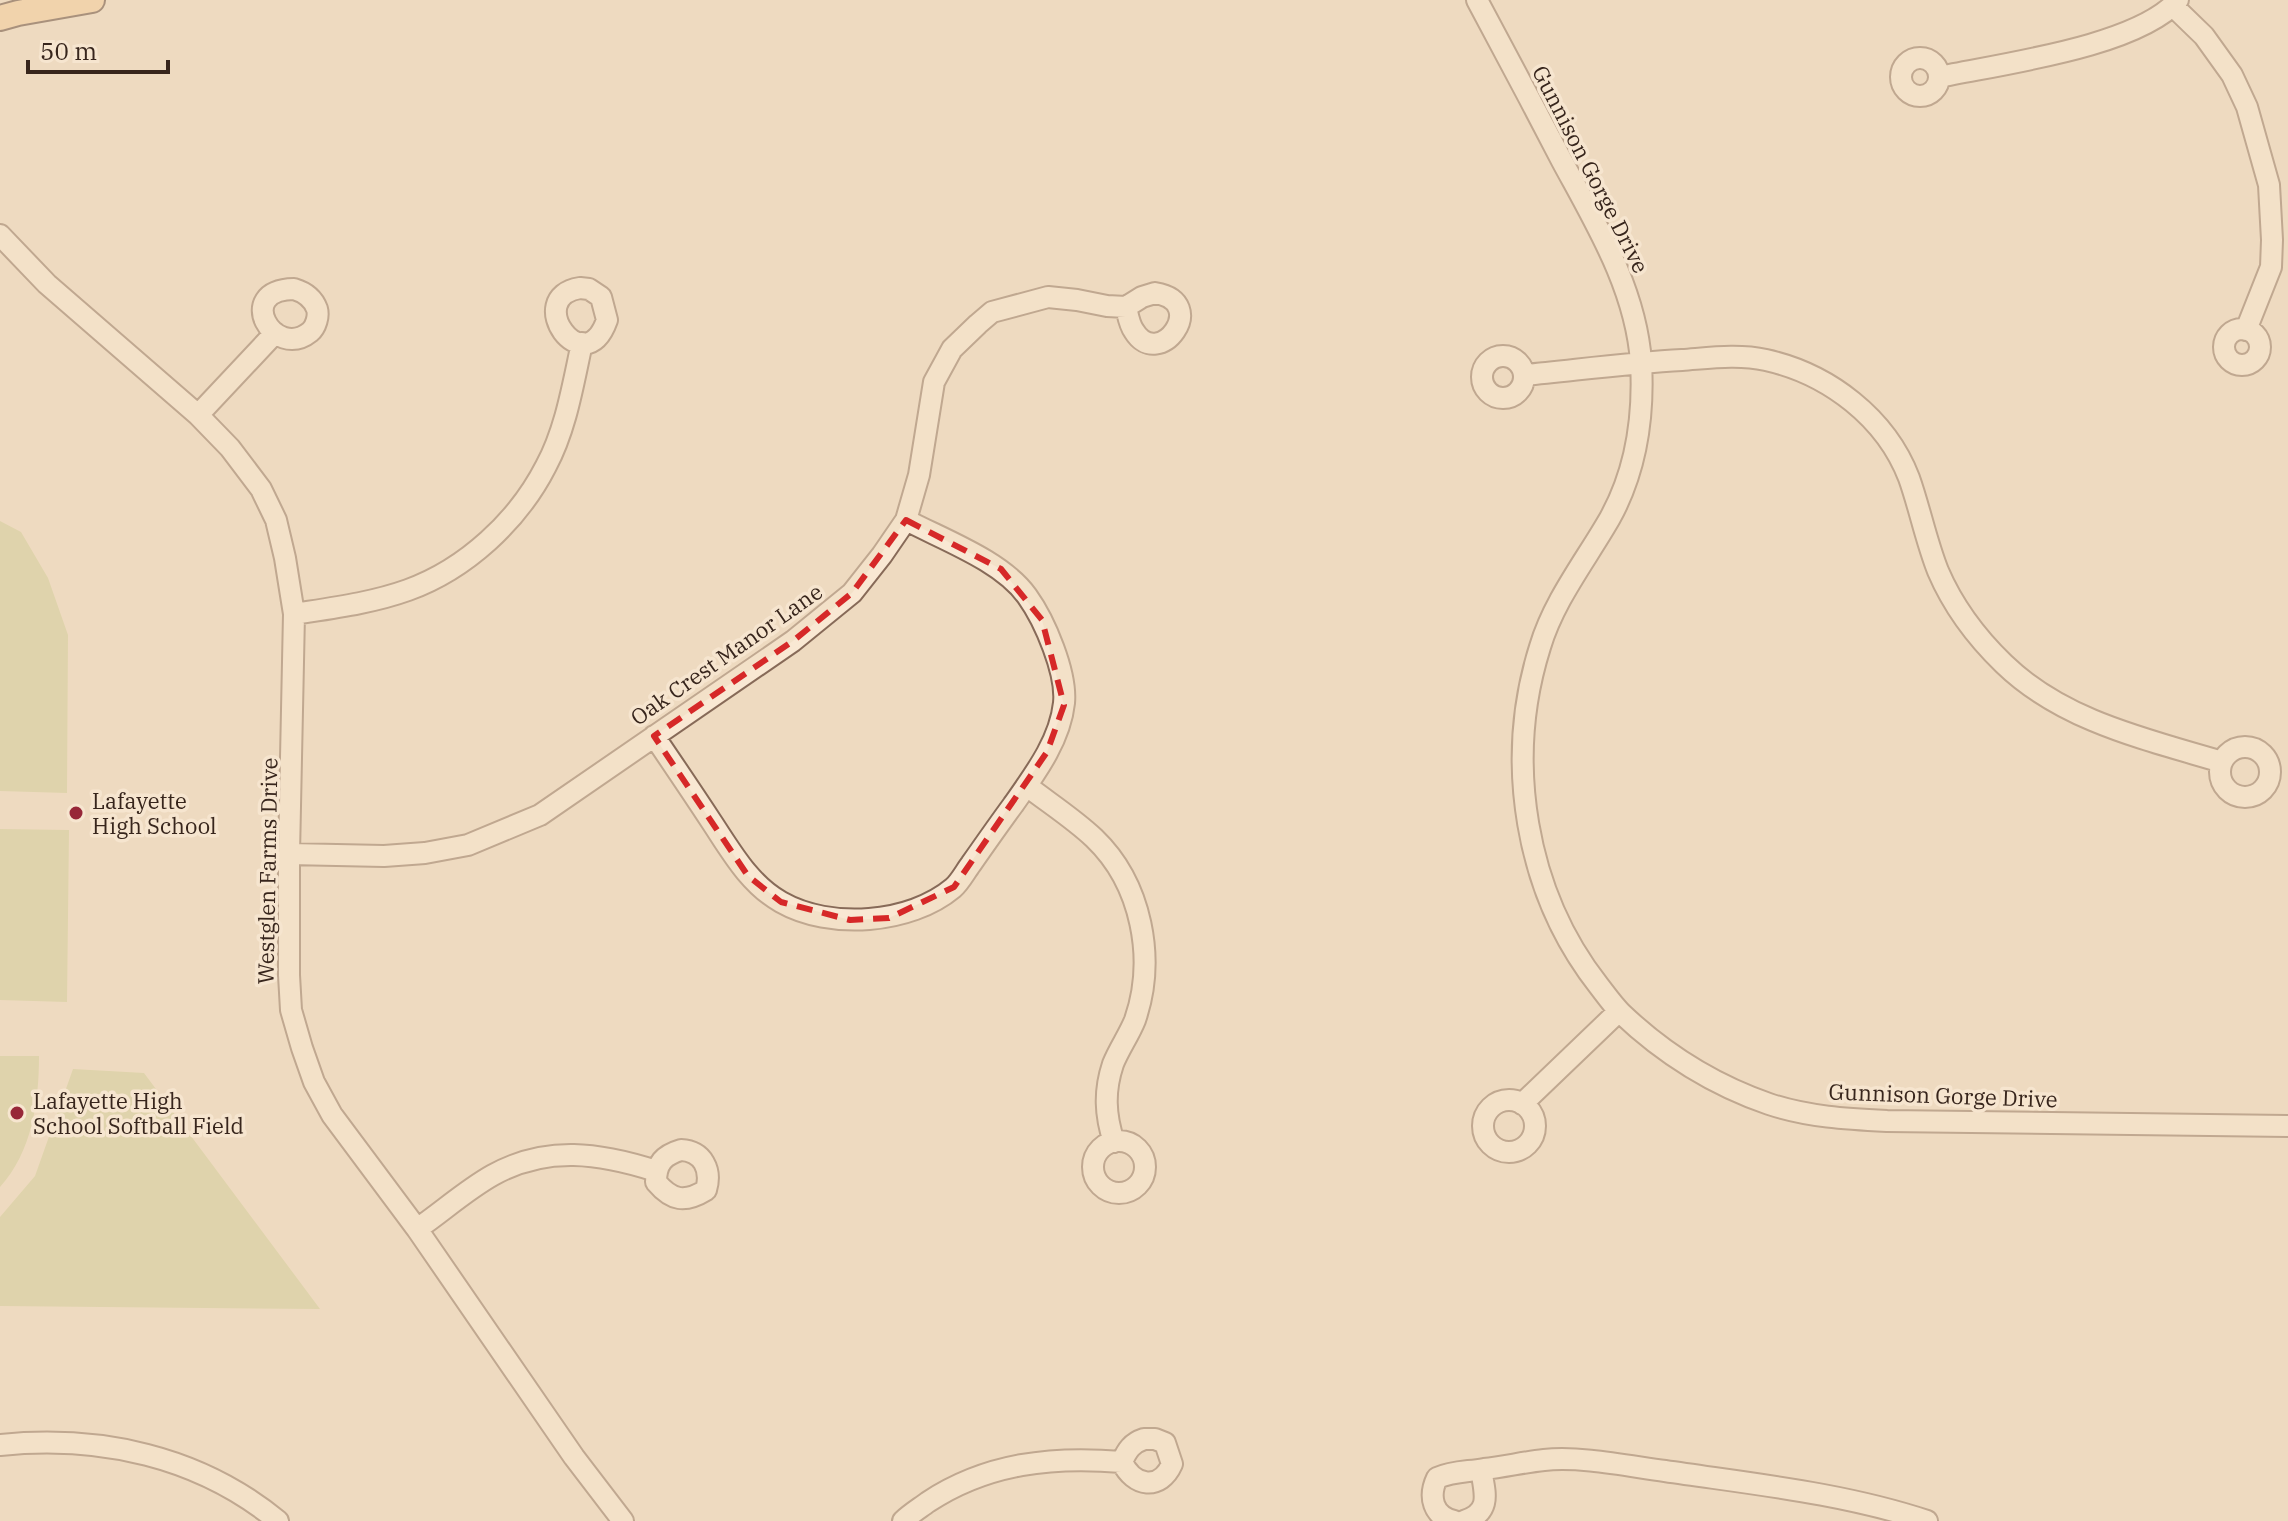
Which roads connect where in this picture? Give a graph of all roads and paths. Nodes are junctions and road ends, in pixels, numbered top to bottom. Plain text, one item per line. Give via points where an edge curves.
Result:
1 (92, 0) edge
2 (1477, 0) edge
3 (2175, 3) edge
4 (0, 18) edge
5 (1939, 77) dead end
6 (0, 235) edge
7 (1126, 307) dead end
8 (2246, 330) dead end
9 (275, 333) dead end
10 (582, 343) dead end
11 (1641, 363) junction
12 (1525, 375) dead end
13 (198, 415) junction
14 (906, 520) junction
15 (294, 614) junction
16 (654, 736) junction
17 (2222, 762) dead end
18 (1027, 786) junction
19 (289, 854) junction
20 (1619, 1011) junction
21 (1522, 1104) dead end
22 (2288, 1126) edge
23 (1114, 1142) dead end
24 (656, 1171) dead end
25 (417, 1229) junction
26 (0, 1445) edge
27 (1122, 1462) dead end
28 (1481, 1470) junction
29 (278, 1521) edge
30 (623, 1521) edge
31 (903, 1521) edge
32 (1454, 1521) edge
33 (1464, 1521) edge
34 (1927, 1521) edge

1 - 4 main road
2 - 11 street, Gunnison Gorge Drive via 1606,243 1632,312
3 - 5 street via 2112,38
3 - 8 street via 2232,75 2247,107 2269,185 2271,267
6 - 13 street, Westglen Farms Drive via 47,284
7 - 14 street, Oak Crest Manor Lane via 1048,297 992,312 952,349 934,382
9 - 13 street
10 - 15 street via 547,465 500,529 472,555 408,590
11 - 12 street
11 - 17 street via 1763,359 1837,390 1875,422 1898,454 1947,588 1968,624 2003,663 2023,682 2098,723
11 - 20 street, Gunnison Gorge Drive via 1642,408 1626,483 1541,643 1529,684 1524,737 1528,830 1540,875 1566,937
13 - 15 street, Westglen Farms Drive via 261,489 276,520
14 - 16 street, Oak Crest Manor Lane via 852,593 793,641
14 - 18 street via 1001,569 1042,620 1065,696 1061,723
15 - 19 street, Westglen Farms Drive
16 - 18 street via 748,876 781,902 813,915 850,920 889,918 924,906 954,887
16 - 19 street, Oak Crest Manor Lane via 540,815 468,845 384,856
18 - 23 street via 1095,839 1117,866 1144,938 1146,976 1107,1096 1106,1119
19 - 25 street, Westglen Farms Drive via 290,998 302,1048 332,1115
20 - 21 street
20 - 22 street, Gunnison Gorge Drive via 1717,1082 1771,1104 1835,1119
24 - 25 street via 569,1153 530,1160 493,1175
25 - 30 street, Westglen Farms Drive
26 - 29 street via 72,1441 126,1449 222,1482
27 - 31 street via 1064,1459 986,1473 946,1490
28 - 32 street via 1456,1471 1437,1478 1432,1487 1434,1506
28 - 33 street via 1486,1500 1476,1516
28 - 34 street via 1546,1459 1629,1465 1743,1481

